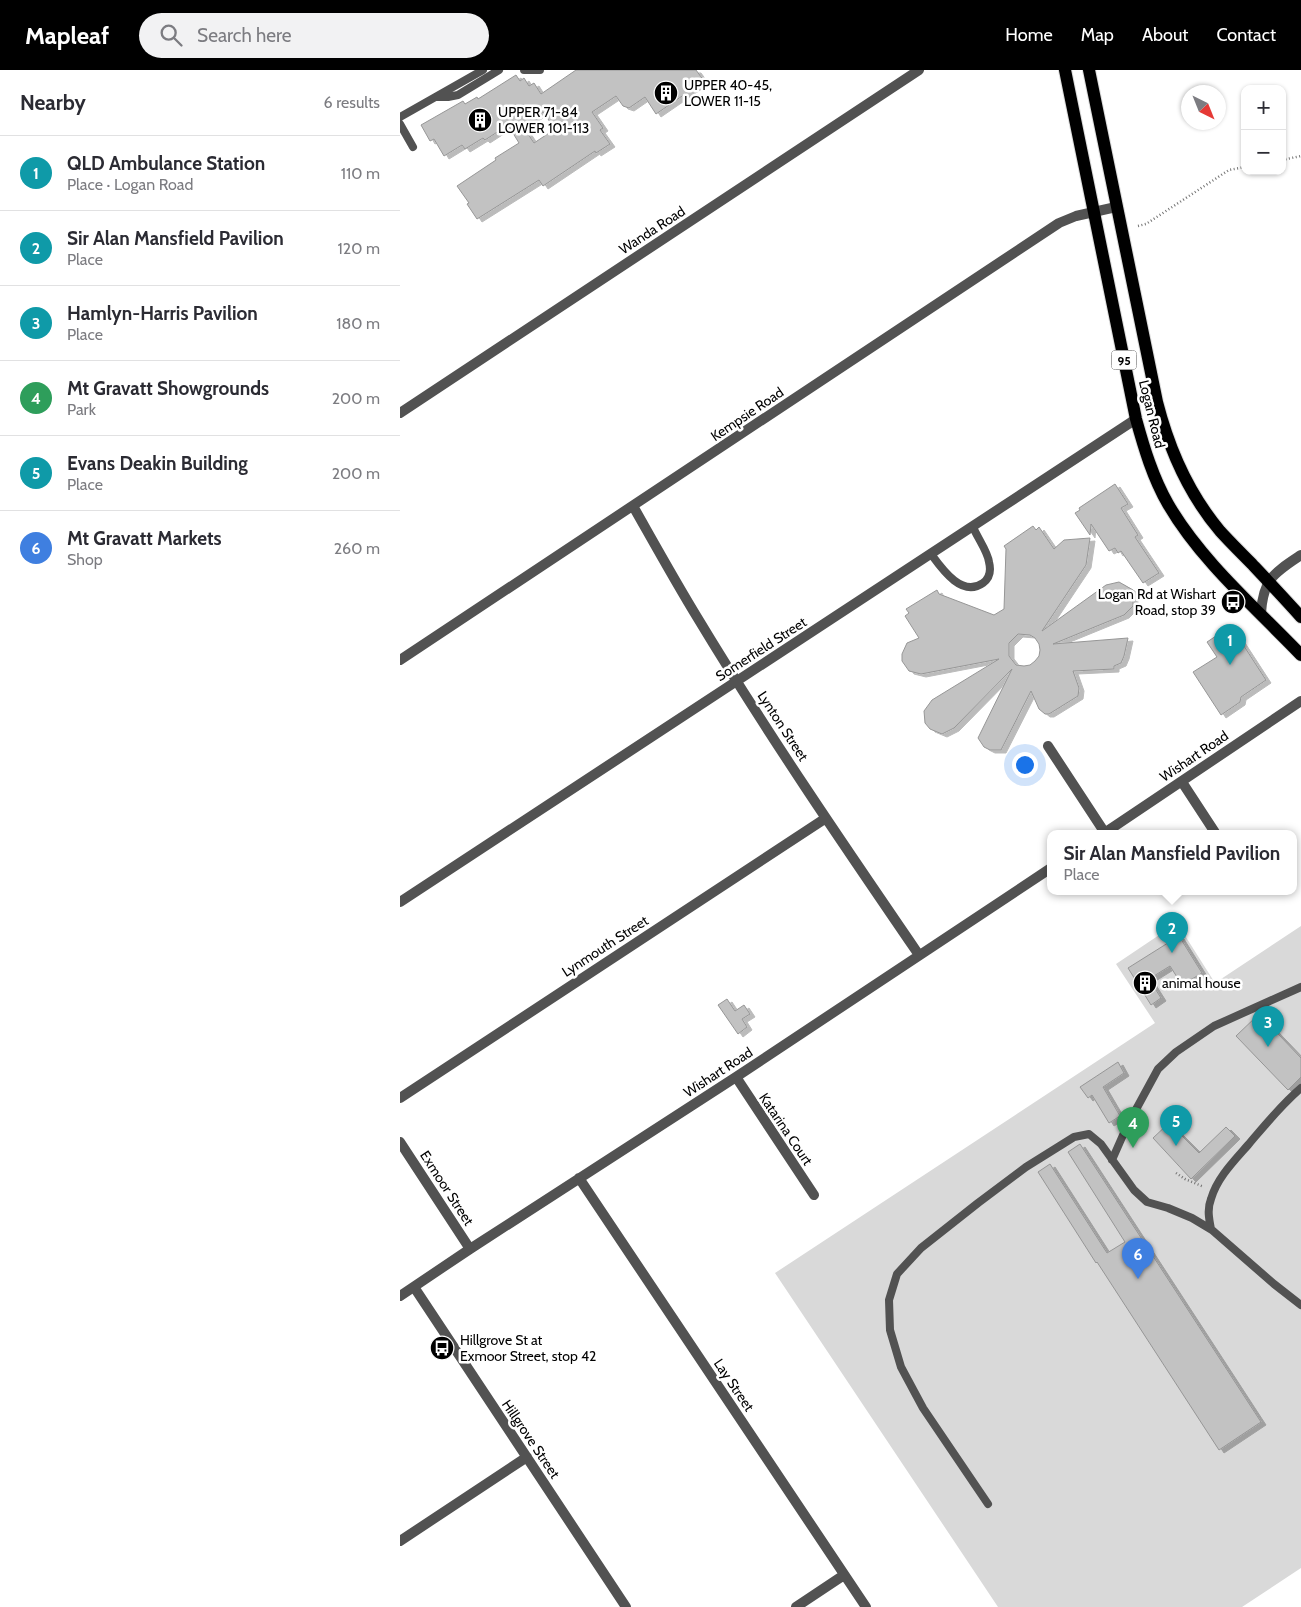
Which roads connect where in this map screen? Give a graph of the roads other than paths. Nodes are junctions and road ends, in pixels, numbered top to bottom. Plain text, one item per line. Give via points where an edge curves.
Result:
1 (483, 70) edge
2 (499, 70) edge
3 (524, 70) edge
4 (540, 70) edge
5 (919, 70) edge
6 (1065, 70) edge
7 (1089, 70) edge
8 (435, 97) junction
9 (400, 117) edge
10 (400, 124) edge
11 (413, 147) dead end
12 (1116, 207) junction
13 (1094, 212) junction
14 (400, 413) edge
15 (1136, 419) junction
16 (633, 506) junction
17 (973, 527) junction
18 (931, 554) junction
19 (1301, 555) edge
20 (1268, 582) junction
21 (1261, 613) junction
22 (1301, 617) edge
23 (1301, 655) edge
24 (400, 660) edge
25 (737, 681) junction
26 (1301, 701) edge
27 (1048, 746) dead end
28 (1182, 782) junction
29 (826, 818) junction
30 (1101, 830) edge
31 (1110, 830) edge
32 (1213, 830) edge
33 (1047, 871) edge
34 (400, 902) edge
35 (919, 955) junction
36 (1301, 987) edge
37 (736, 1077) junction
38 (1301, 1088) edge
39 (400, 1098) edge
40 (400, 1142) edge
41 (1112, 1160) junction
42 (579, 1178) junction
43 (814, 1195) dead end
44 (1211, 1229) junction
45 (470, 1248) junction
46 (414, 1287) junction
47 (400, 1296) edge
48 (1301, 1305) edge
49 (527, 1457) junction
50 (988, 1504) dead end
51 (400, 1541) edge
52 (844, 1574) junction
53 (624, 1606) edge
54 (796, 1607) edge
55 (866, 1607) edge

1 - 8 lane
2 - 8 lane via 458,95
3 - 4 lane
5 - 14 street, Wanda Road
6 - 13 main road, Logan Road / 95
7 - 12 main road, Logan Road / 95
8 - 9 lane
10 - 11 lane
12 - 13 street, Kempsie Road
12 - 20 main road, Logan Road / 95 via 1157,402 1170,448 1203,508
13 - 15 main road, Logan Road / 95
13 - 16 street, Kempsie Road via 1059,223
15 - 17 street, Somerfield Street
15 - 21 main road, Logan Road / 95 via 1151,468 1168,504 1213,564
16 - 24 street, Kempsie Road
16 - 25 street, Lynton Street via 696,617
17 - 18 street, Somerfield Street
17 - 18 lane via 989,560 990,572 979,586 969,588 958,583 946,574
18 - 25 street, Somerfield Street
19 - 20 street via 1281,568
20 - 21 street via 1262,597
20 - 22 main road, Logan Road / 95
21 - 23 main road, Logan Road / 95
25 - 29 street, Lynton Street
25 - 34 street, Somerfield Street
26 - 28 street, Wishart Road
27 - 30 street
28 - 31 street, Wishart Road
28 - 32 street
29 - 35 street, Lynton Street
29 - 39 street, Lynmouth Street
33 - 35 street, Wishart Road
35 - 37 street, Wishart Road
36 - 41 lane via 1214,1026 1176,1052 1158,1069
37 - 42 street, Wishart Road
37 - 43 street, Katarina Court
38 - 44 lane via 1268,1120 1217,1183 1208,1210
40 - 45 street, Exmoor Street
41 - 44 lane via 1147,1202 1192,1218
41 - 50 lane via 1089,1134 1074,1137 978,1203 921,1248 897,1274 888,1300 890,1330 901,1367 923,1408
42 - 45 street, Wishart Road
42 - 52 street, Lay Street
44 - 48 lane
45 - 46 street, Wishart Road
46 - 47 street, Wishart Road
46 - 49 street, Hillgrove Street
49 - 51 street
49 - 53 street, Hillgrove Street
52 - 54 street
52 - 55 street, Lay Street

